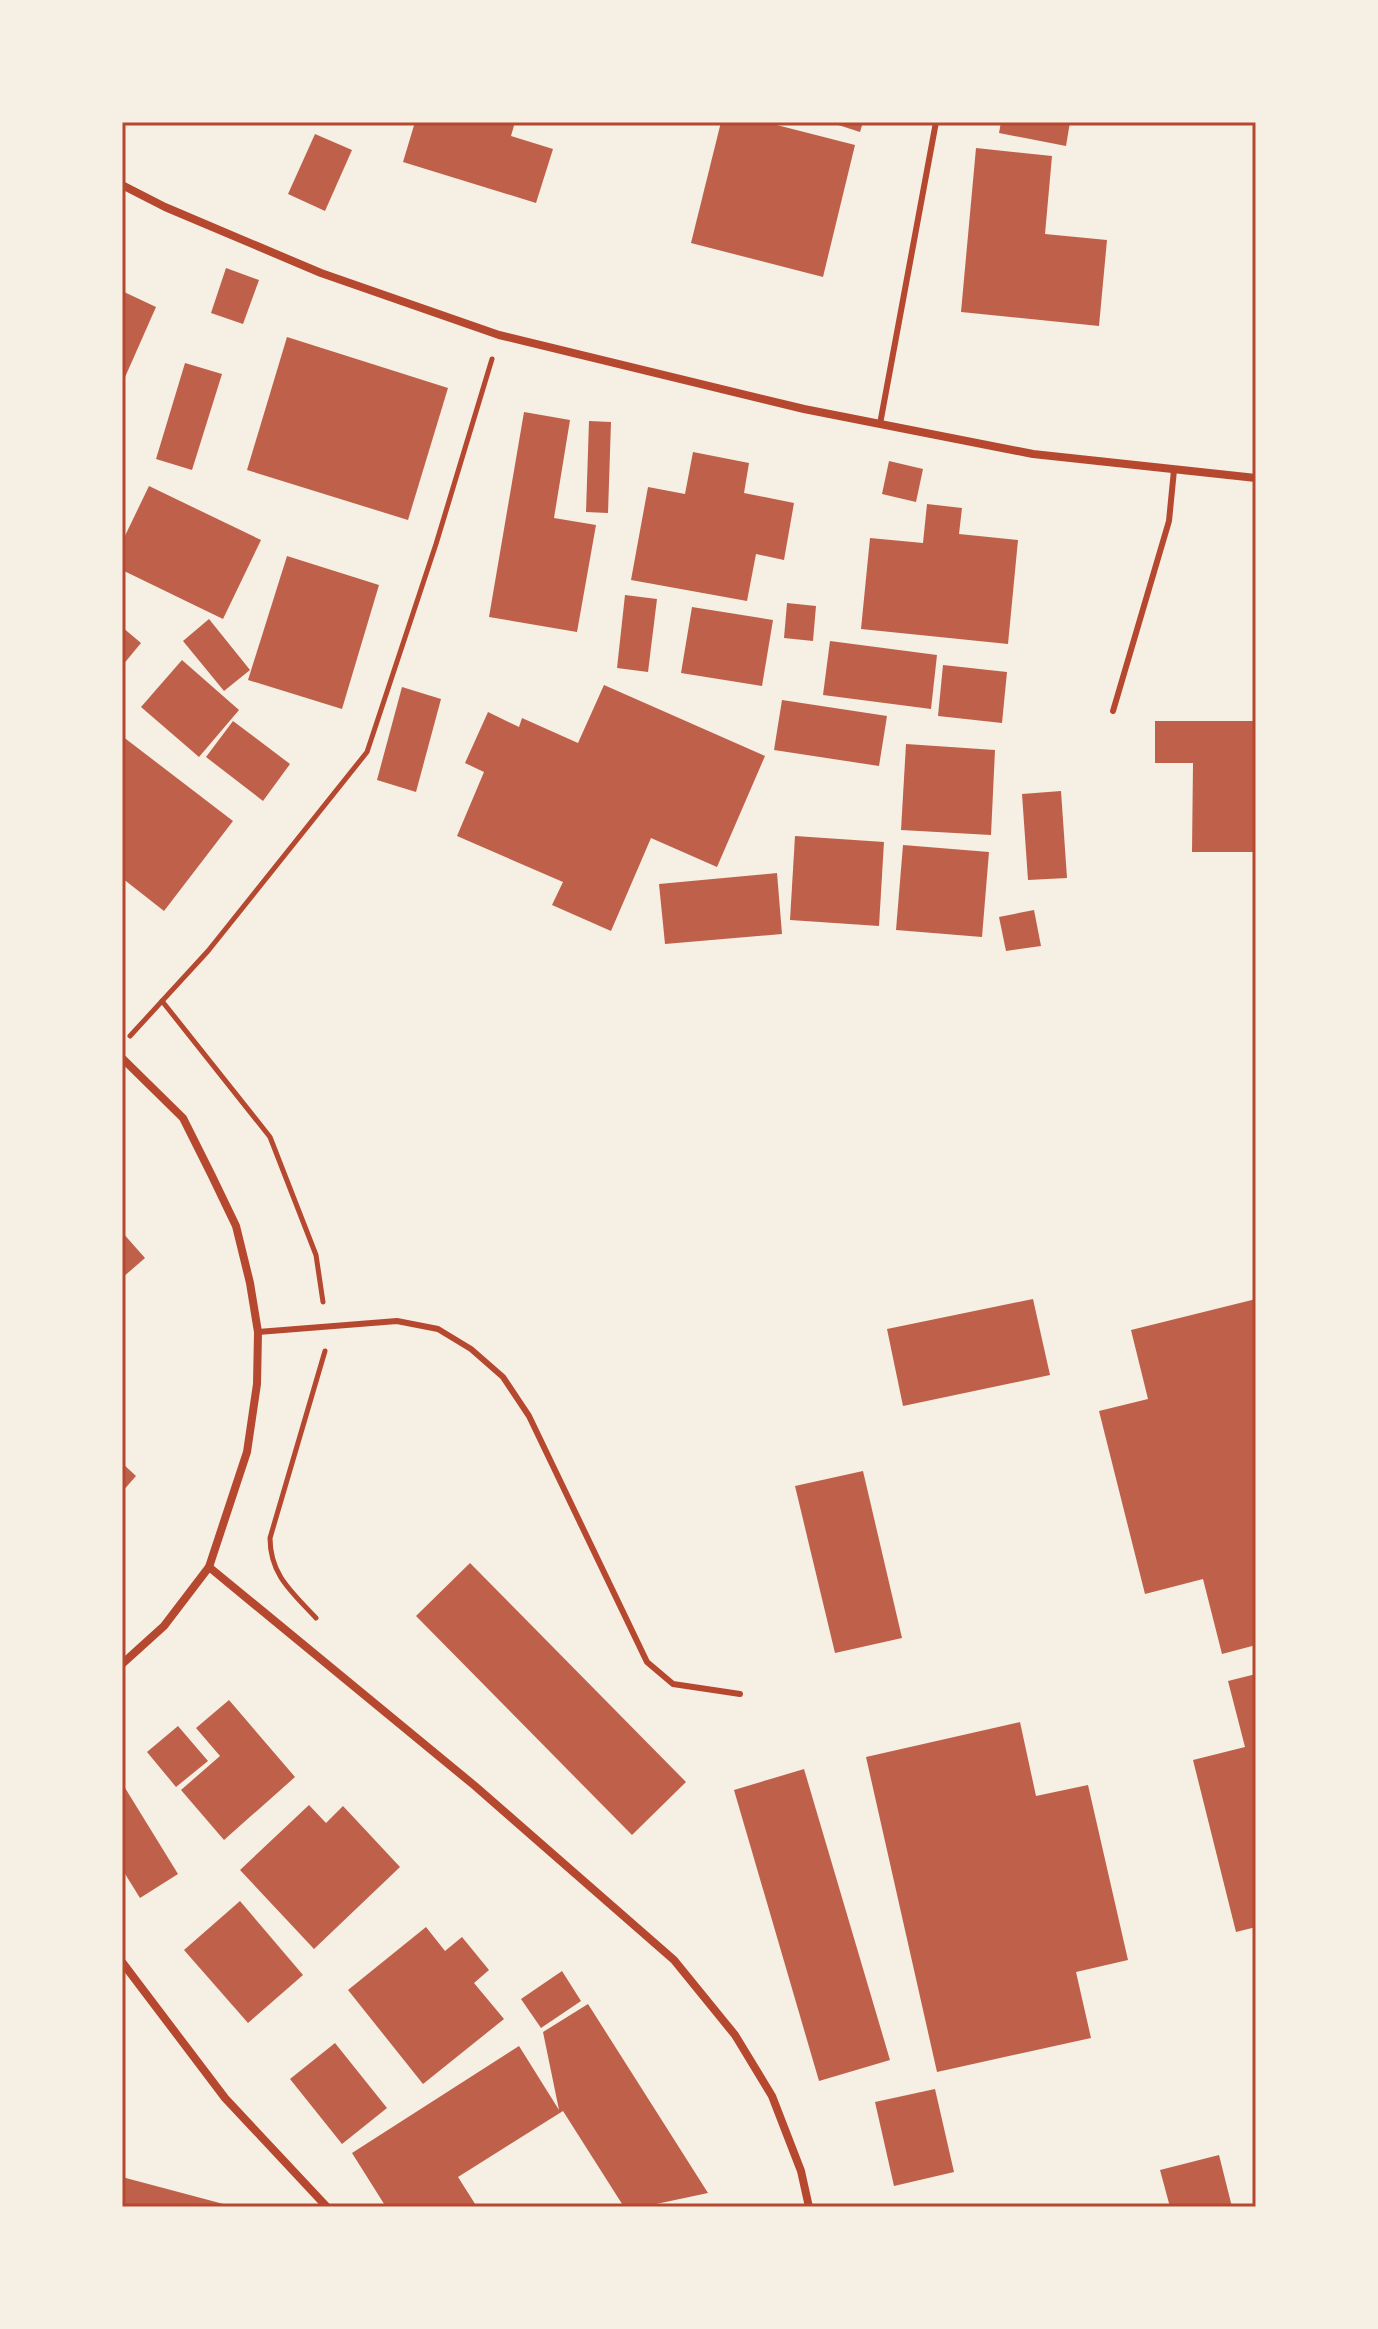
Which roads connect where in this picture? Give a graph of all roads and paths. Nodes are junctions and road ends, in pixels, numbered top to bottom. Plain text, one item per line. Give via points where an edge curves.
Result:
1 (936, 122) edge
2 (122, 185) edge
3 (499, 335) junction
4 (880, 424) junction
5 (1174, 470) junction
6 (1256, 478) edge
7 (1113, 711) dead end
8 (162, 1001) junction
9 (122, 1045) edge
10 (122, 1058) edge
11 (326, 1325) junction
12 (258, 1332) junction
13 (209, 1567) junction
14 (327, 1629) dead end
15 (122, 1664) edge
16 (740, 1694) dead end
17 (122, 1962) edge
18 (327, 2207) edge
19 (809, 2207) edge

1 - 4 lane
2 - 3 street via 321,273
3 - 4 street
3 - 8 path via 367,752
4 - 5 street via 1033,454
5 - 6 street
5 - 7 lane via 1169,521
8 - 9 path
8 - 11 path via 270,1137 316,1255
10 - 12 street via 183,1118 212,1176 236,1226
11 - 12 lane
11 - 14 path via 325,1357 270,1549 284,1584
11 - 16 lane via 397,1321 438,1329 503,1377 529,1416 647,1662 673,1684
12 - 13 street via 247,1452
13 - 15 street via 164,1626
13 - 19 street via 475,1786 674,1960 735,2035 772,2096
17 - 18 street via 225,2098

